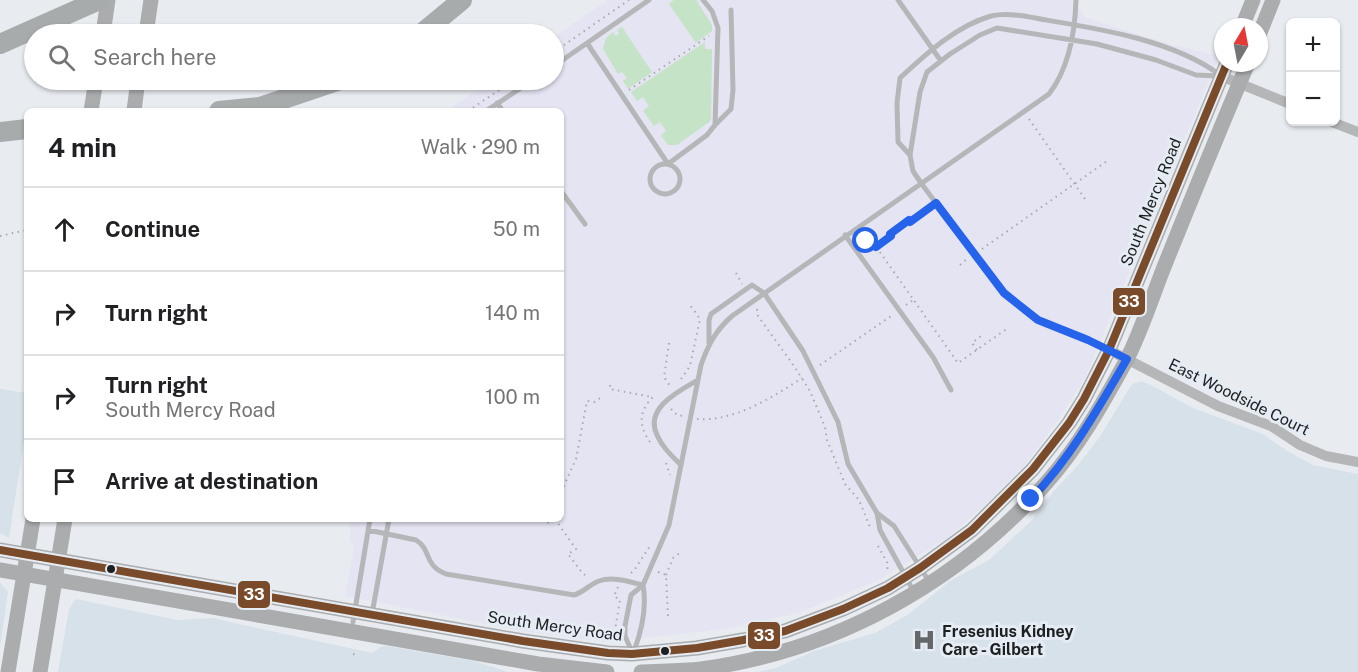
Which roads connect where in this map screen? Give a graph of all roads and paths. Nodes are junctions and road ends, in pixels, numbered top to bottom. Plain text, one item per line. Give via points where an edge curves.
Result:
1 (99, 0) edge
2 (108, 0) edge
3 (151, 0) edge
4 (462, 0) edge
5 (629, 0) edge
6 (649, 0) edge
7 (703, 0) edge
8 (898, 0) edge
9 (1076, 0) edge
10 (1253, 0) edge
11 (1273, 0) edge
12 (731, 10) dead end
13 (1246, 18) edge
14 (1266, 18) edge
15 (46, 24) edge
16 (104, 24) edge
17 (147, 24) edge
18 (433, 24) edge
19 (1075, 25) junction
20 (718, 30) junction
21 (24, 34) edge
22 (1072, 39) junction
23 (587, 43) junction
24 (0, 45) edge
25 (564, 45) edge
26 (933, 50) junction
27 (564, 59) edge
28 (940, 61) junction
29 (1214, 66) edge
30 (1214, 71) edge
31 (1223, 72) edge
32 (1227, 72) edge
33 (1244, 72) edge
34 (1239, 83) junction
35 (94, 90) edge
36 (137, 90) edge
37 (310, 90) edge
38 (499, 90) edge
39 (517, 90) edge
40 (621, 95) junction
41 (1286, 102) edge
42 (497, 103) junction
43 (91, 108) edge
44 (134, 108) edge
45 (250, 108) edge
46 (472, 108) edge
47 (490, 108) edge
48 (501, 108) edge
49 (1029, 119) dead end
50 (715, 125) junction
51 (1340, 125) edge
52 (24, 129) edge
53 (0, 132) edge
54 (1358, 132) edge
55 (910, 155) junction
56 (1107, 161) dead end
57 (668, 164) junction
58 (921, 183) junction
59 (1075, 184) junction
60 (564, 195) edge
61 (1085, 199) dead end
62 (936, 203) junction
63 (585, 224) dead end
64 (856, 228) junction
65 (24, 231) edge
66 (845, 235) junction
67 (0, 236) edge
68 (876, 247) junction
69 (974, 255) junction
70 (960, 265) dead end
71 (736, 273) dead end
72 (746, 290) junction
73 (764, 293) junction
74 (914, 300) junction
75 (752, 301) junction
76 (690, 305) dead end
77 (899, 310) junction
78 (1008, 328) dead end
79 (980, 334) dead end
80 (669, 343) dead end
81 (709, 343) junction
82 (977, 350) junction
83 (1109, 350) junction
84 (1127, 359) junction
85 (812, 370) junction
86 (802, 378) junction
87 (698, 380) junction
88 (610, 385) dead end
89 (670, 387) junction
90 (951, 390) dead end
91 (665, 391) dead end
92 (598, 395) dead end
93 (671, 409) dead end
94 (690, 418) junction
95 (654, 447) dead end
96 (663, 459) dead end
97 (1358, 462) edge
98 (681, 465) junction
99 (670, 479) dead end
100 (564, 485) edge
101 (877, 513) junction
102 (32, 522) edge
103 (64, 522) edge
104 (369, 522) edge
105 (389, 522) edge
106 (556, 522) edge
107 (368, 530) junction
108 (871, 530) dead end
109 (387, 534) junction
110 (652, 542) dead end
111 (878, 545) dead end
112 (0, 550) edge
113 (681, 552) dead end
114 (27, 555) junction
115 (58, 561) junction
116 (639, 562) junction
117 (650, 568) junction
118 (920, 568) junction
119 (0, 570) edge
120 (887, 570) dead end
121 (24, 575) junction
122 (666, 575) junction
123 (593, 576) dead end
124 (906, 577) junction
125 (55, 580) junction
126 (619, 580) junction
127 (930, 583) junction
128 (643, 585) junction
129 (915, 593) junction
130 (372, 615) junction
131 (668, 616) dead end
132 (353, 617) junction
133 (611, 637) dead end
134 (353, 654) dead end
135 (632, 654) junction
136 (358, 655) dead end
137 (8, 672) edge
138 (40, 672) edge
139 (607, 672) edge
140 (633, 672) edge
141 (641, 672) edge

1 - 15 highway
2 - 16 main road
3 - 17 main road
4 - 18 highway
5 - 25 path
6 - 23 lane
7 - 20 lane
8 - 26 lane
9 - 19 lane
10 - 13 main road
11 - 14 main road
12 - 50 lane via 731,109
19 - 22 lane
19 - 26 lane via 1021,16 992,16 953,34
19 - 29 lane via 1143,40
20 - 40 path
20 - 50 lane
21 - 24 highway
22 - 28 lane via 997,28
22 - 30 lane via 1123,50 1196,75
22 - 58 lane via 1062,73 1049,94
23 - 27 lane
23 - 40 lane
26 - 28 lane
26 - 55 lane via 900,78 898,142
28 - 55 lane via 927,72 920,92
31 - 83 main road, South Mercy Road
32 - 34 street
33 - 34 main road
34 - 41 street
34 - 84 main road
35 - 43 main road
36 - 44 main road
37 - 45 highway
38 - 46 path
39 - 42 lane
40 - 57 lane
42 - 47 lane
42 - 48 lane
49 - 59 path
50 - 57 lane
51 - 54 street
52 - 53 highway
55 - 58 lane via 913,171
56 - 59 path
57 - 57 lane via 676,170 679,184 673,192 660,193 650,183 651,173
58 - 62 lane
58 - 64 lane
59 - 61 path
59 - 69 path
60 - 63 lane
62 - 68 path
62 - 69 lane
64 - 66 lane
64 - 68 path
65 - 67 path
66 - 73 lane
66 - 77 lane
68 - 74 path
69 - 70 path
69 - 83 lane via 1004,293 1038,320
71 - 72 path
72 - 73 lane via 752,285
72 - 81 lane via 711,314
73 - 75 lane
73 - 85 lane
74 - 77 path
74 - 82 path via 958,363
75 - 81 lane via 719,327
75 - 86 path via 758,316
76 - 89 path via 700,319 693,357 687,372
77 - 85 path
77 - 90 lane
78 - 82 path
79 - 82 path via 972,343
80 - 89 path via 664,377
81 - 87 lane
83 - 84 street, East Woodside Court
83 - 118 main road, South Mercy Road via 1069,423 1033,469 972,530
84 - 97 street, East Woodside Court via 1218,406 1271,426 1300,445 1326,456
84 - 127 main road via 1084,433 1049,481 987,542
85 - 101 lane via 838,422 848,464
86 - 94 path via 769,399 730,414 708,420
86 - 108 path via 845,484 859,500
87 - 94 lane
87 - 98 lane via 671,397 654,419 657,437
88 - 95 path via 609,390 653,397 643,410 641,421
89 - 91 path
92 - 100 path via 600,398 595,402 587,400 576,459
93 - 94 path
94 - 98 lane
96 - 99 path
98 - 117 lane via 669,525
101 - 118 lane via 894,526
101 - 124 lane via 880,530
102 - 114 main road
103 - 115 main road
104 - 107 lane
105 - 109 lane
106 - 123 path via 576,549 568,554 583,574
107 - 109 lane
107 - 132 lane
109 - 126 lane via 422,543 433,568 446,574 574,595 600,580
109 - 130 lane
110 - 116 path
111 - 120 path
112 - 114 main road
113 - 122 path via 673,558
114 - 115 main road
114 - 121 main road
115 - 125 main road
115 - 132 main road
116 - 117 path
116 - 126 path via 632,572 620,572
117 - 122 path
117 - 128 lane
118 - 124 main road, South Mercy Road
118 - 127 lane
119 - 121 main road
121 - 125 main road
121 - 137 main road
122 - 131 path
124 - 129 lane
124 - 135 main road, South Mercy Road via 843,609 785,631 697,648
125 - 138 main road
125 - 139 main road via 538,664
126 - 128 lane
126 - 133 path via 614,596 620,600
127 - 129 main road
128 - 135 lane via 640,634
128 - 135 lane via 631,595 625,626
129 - 141 main road via 869,618 792,650 701,669
130 - 132 main road
130 - 135 main road, South Mercy Road via 579,650
134 - 136 path
135 - 140 main road

